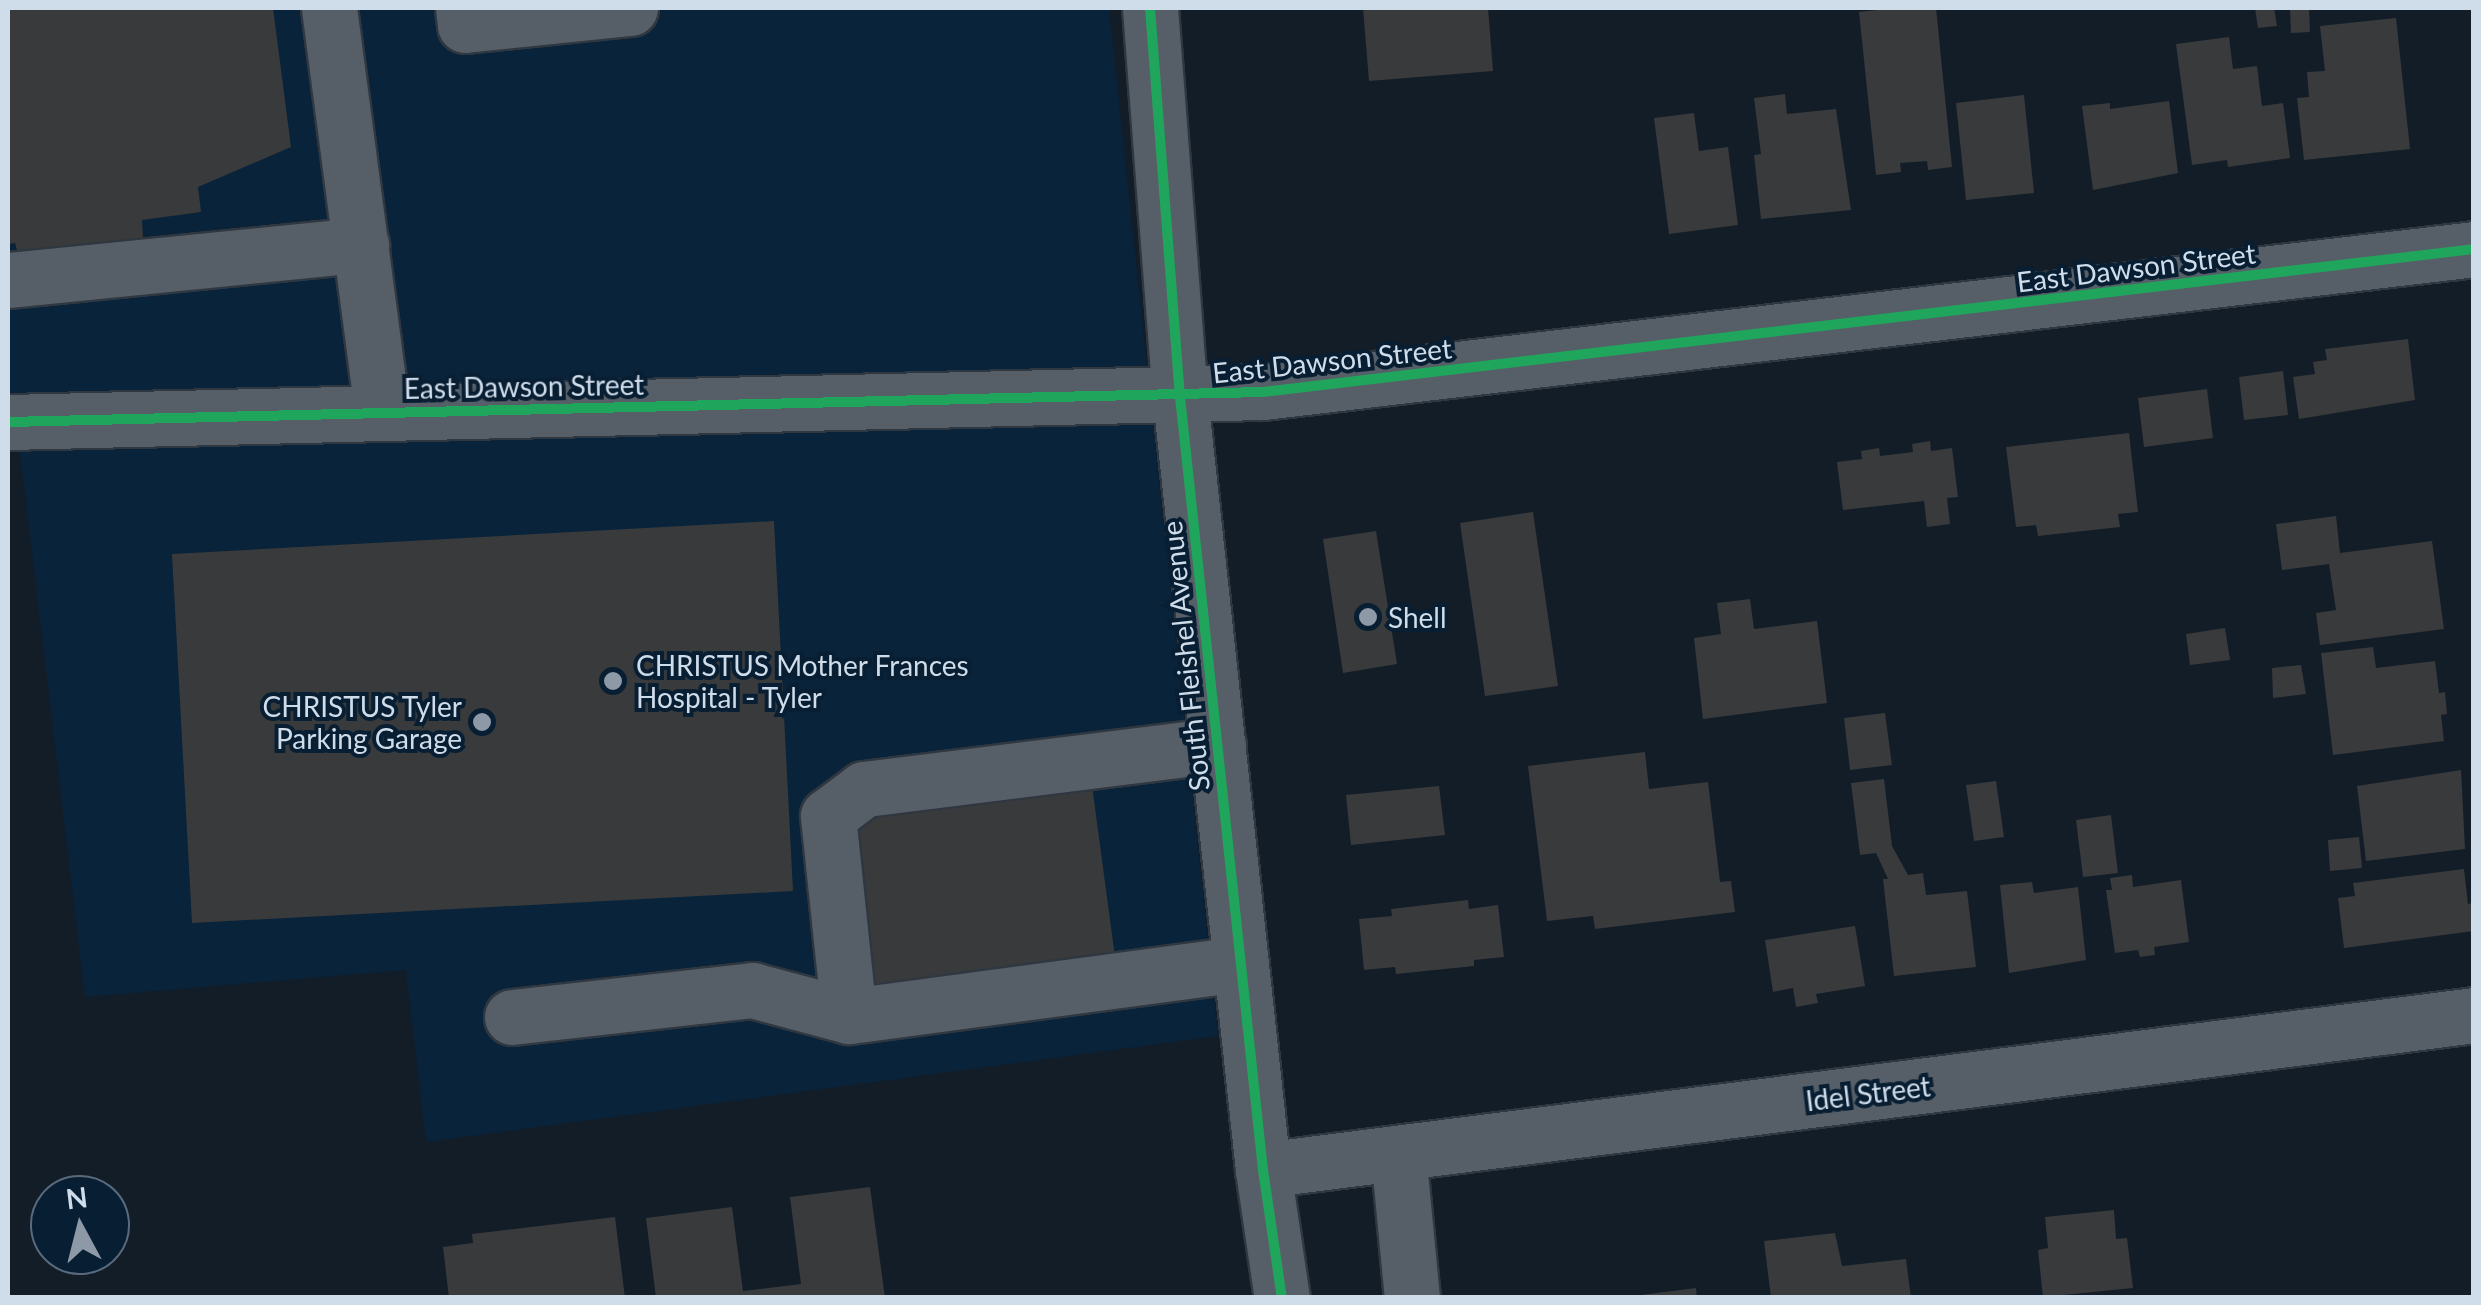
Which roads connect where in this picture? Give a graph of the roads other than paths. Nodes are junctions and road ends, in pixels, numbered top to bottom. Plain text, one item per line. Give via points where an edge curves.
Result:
1 (329, 8) edge
2 (463, 8) edge
3 (630, 8) edge
4 (1150, 8) edge
5 (360, 246) junction
6 (2474, 249) edge
7 (8, 280) edge
8 (1180, 396) junction
9 (382, 412) junction
10 (8, 422) edge
11 (1218, 745) junction
12 (1241, 964) junction
13 (2474, 1015) edge
14 (849, 1016) junction
15 (512, 1017) dead end
16 (1398, 1153) junction
17 (1263, 1170) junction
18 (1282, 1298) edge
19 (1412, 1298) edge

1 - 5 street
2 - 3 street via 465,25
4 - 8 street, South Fleishel Avenue
5 - 7 street
5 - 9 street
6 - 8 street, East Dawson Street via 1327,386
8 - 9 street, East Dawson Street
8 - 11 street, South Fleishel Avenue
9 - 10 street, East Dawson Street
11 - 12 street, South Fleishel Avenue
11 - 14 street via 864,789 828,816
12 - 14 street
12 - 17 street, South Fleishel Avenue
13 - 16 street, Idel Street
14 - 15 street via 752,990
16 - 17 street, Idel Street
16 - 19 street
17 - 18 street, South Fleishel Avenue

